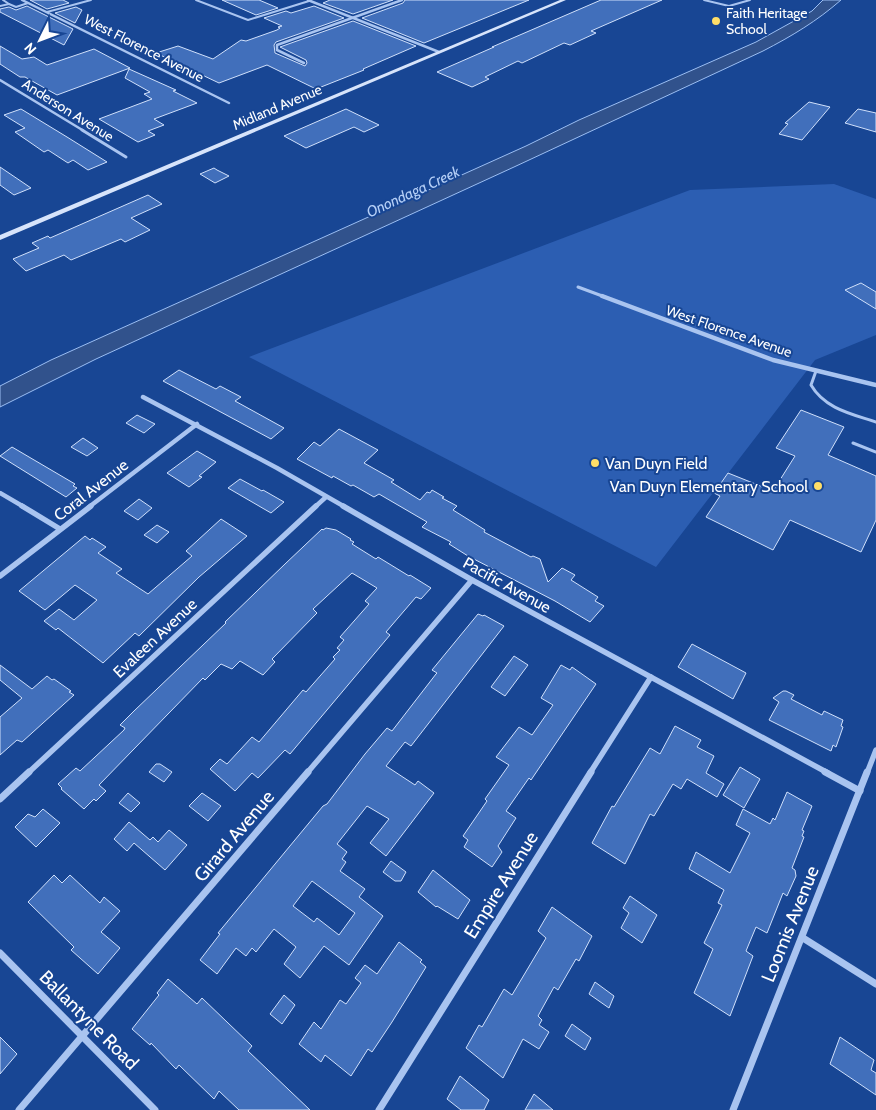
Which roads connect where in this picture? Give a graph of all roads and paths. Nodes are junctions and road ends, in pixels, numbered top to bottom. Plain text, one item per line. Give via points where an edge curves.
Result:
1 (2, 0) edge
2 (10, 0) edge
3 (22, 0) edge
4 (79, 0) edge
5 (91, 0) edge
6 (196, 0) edge
7 (308, 0) edge
8 (402, 0) edge
9 (564, 0) edge
10 (704, 0) edge
11 (750, 0) edge
12 (82, 2) junction
13 (28, 3) junction
14 (9, 4) junction
15 (0, 6) edge
16 (47, 12) junction
17 (352, 18) junction
18 (439, 52) junction
19 (304, 63) dead end
20 (0, 80) edge
21 (229, 103) dead end
22 (126, 157) dead end
23 (0, 238) edge
24 (578, 287) dead end
25 (816, 371) junction
26 (876, 385) edge
27 (143, 397) dead end
28 (876, 422) edge
29 (197, 424) junction
30 (853, 443) dead end
31 (876, 452) edge
32 (0, 493) edge
33 (326, 496) junction
34 (60, 529) junction
35 (0, 576) edge
36 (472, 580) junction
37 (651, 677) junction
38 (876, 750) edge
39 (860, 791) junction
40 (0, 798) edge
41 (803, 938) junction
42 (0, 954) edge
43 (876, 984) edge
44 (83, 1037) junction
45 (19, 1110) edge
46 (155, 1110) edge
47 (379, 1110) edge
48 (733, 1110) edge

1 - 2 lane
1 - 14 lane
3 - 13 street, West Florence Avenue
4 - 12 lane
5 - 12 lane
6 - 7 lane via 248,20
7 - 17 street
8 - 17 street
9 - 18 street, Midland Avenue
10 - 11 lane via 729,6
12 - 16 lane
13 - 14 lane via 16,7
13 - 16 street, West Florence Avenue
14 - 15 lane
16 - 21 street, West Florence Avenue
17 - 18 street
17 - 19 street via 277,45 277,50
18 - 23 street, Midland Avenue
20 - 22 street, Anderson Avenue
24 - 25 street, West Florence Avenue via 773,360
25 - 26 street, West Florence Avenue
25 - 28 lane via 811,385 814,394 824,402
27 - 29 street, Pacific Avenue
29 - 33 street, Pacific Avenue
29 - 34 street, Coral Avenue
30 - 31 lane
32 - 34 street
33 - 36 street, Pacific Avenue
33 - 40 street, Evaleen Avenue
34 - 35 street, Coral Avenue
36 - 37 street, Pacific Avenue
36 - 44 street, Girard Avenue
37 - 39 street, Pacific Avenue
37 - 47 street, Empire Avenue
38 - 39 street, Loomis Avenue
39 - 41 street, Loomis Avenue
41 - 43 street
41 - 48 street, Loomis Avenue
42 - 44 street, Ballantyne Road
44 - 45 street, Girard Avenue
44 - 46 street, Ballantyne Road

